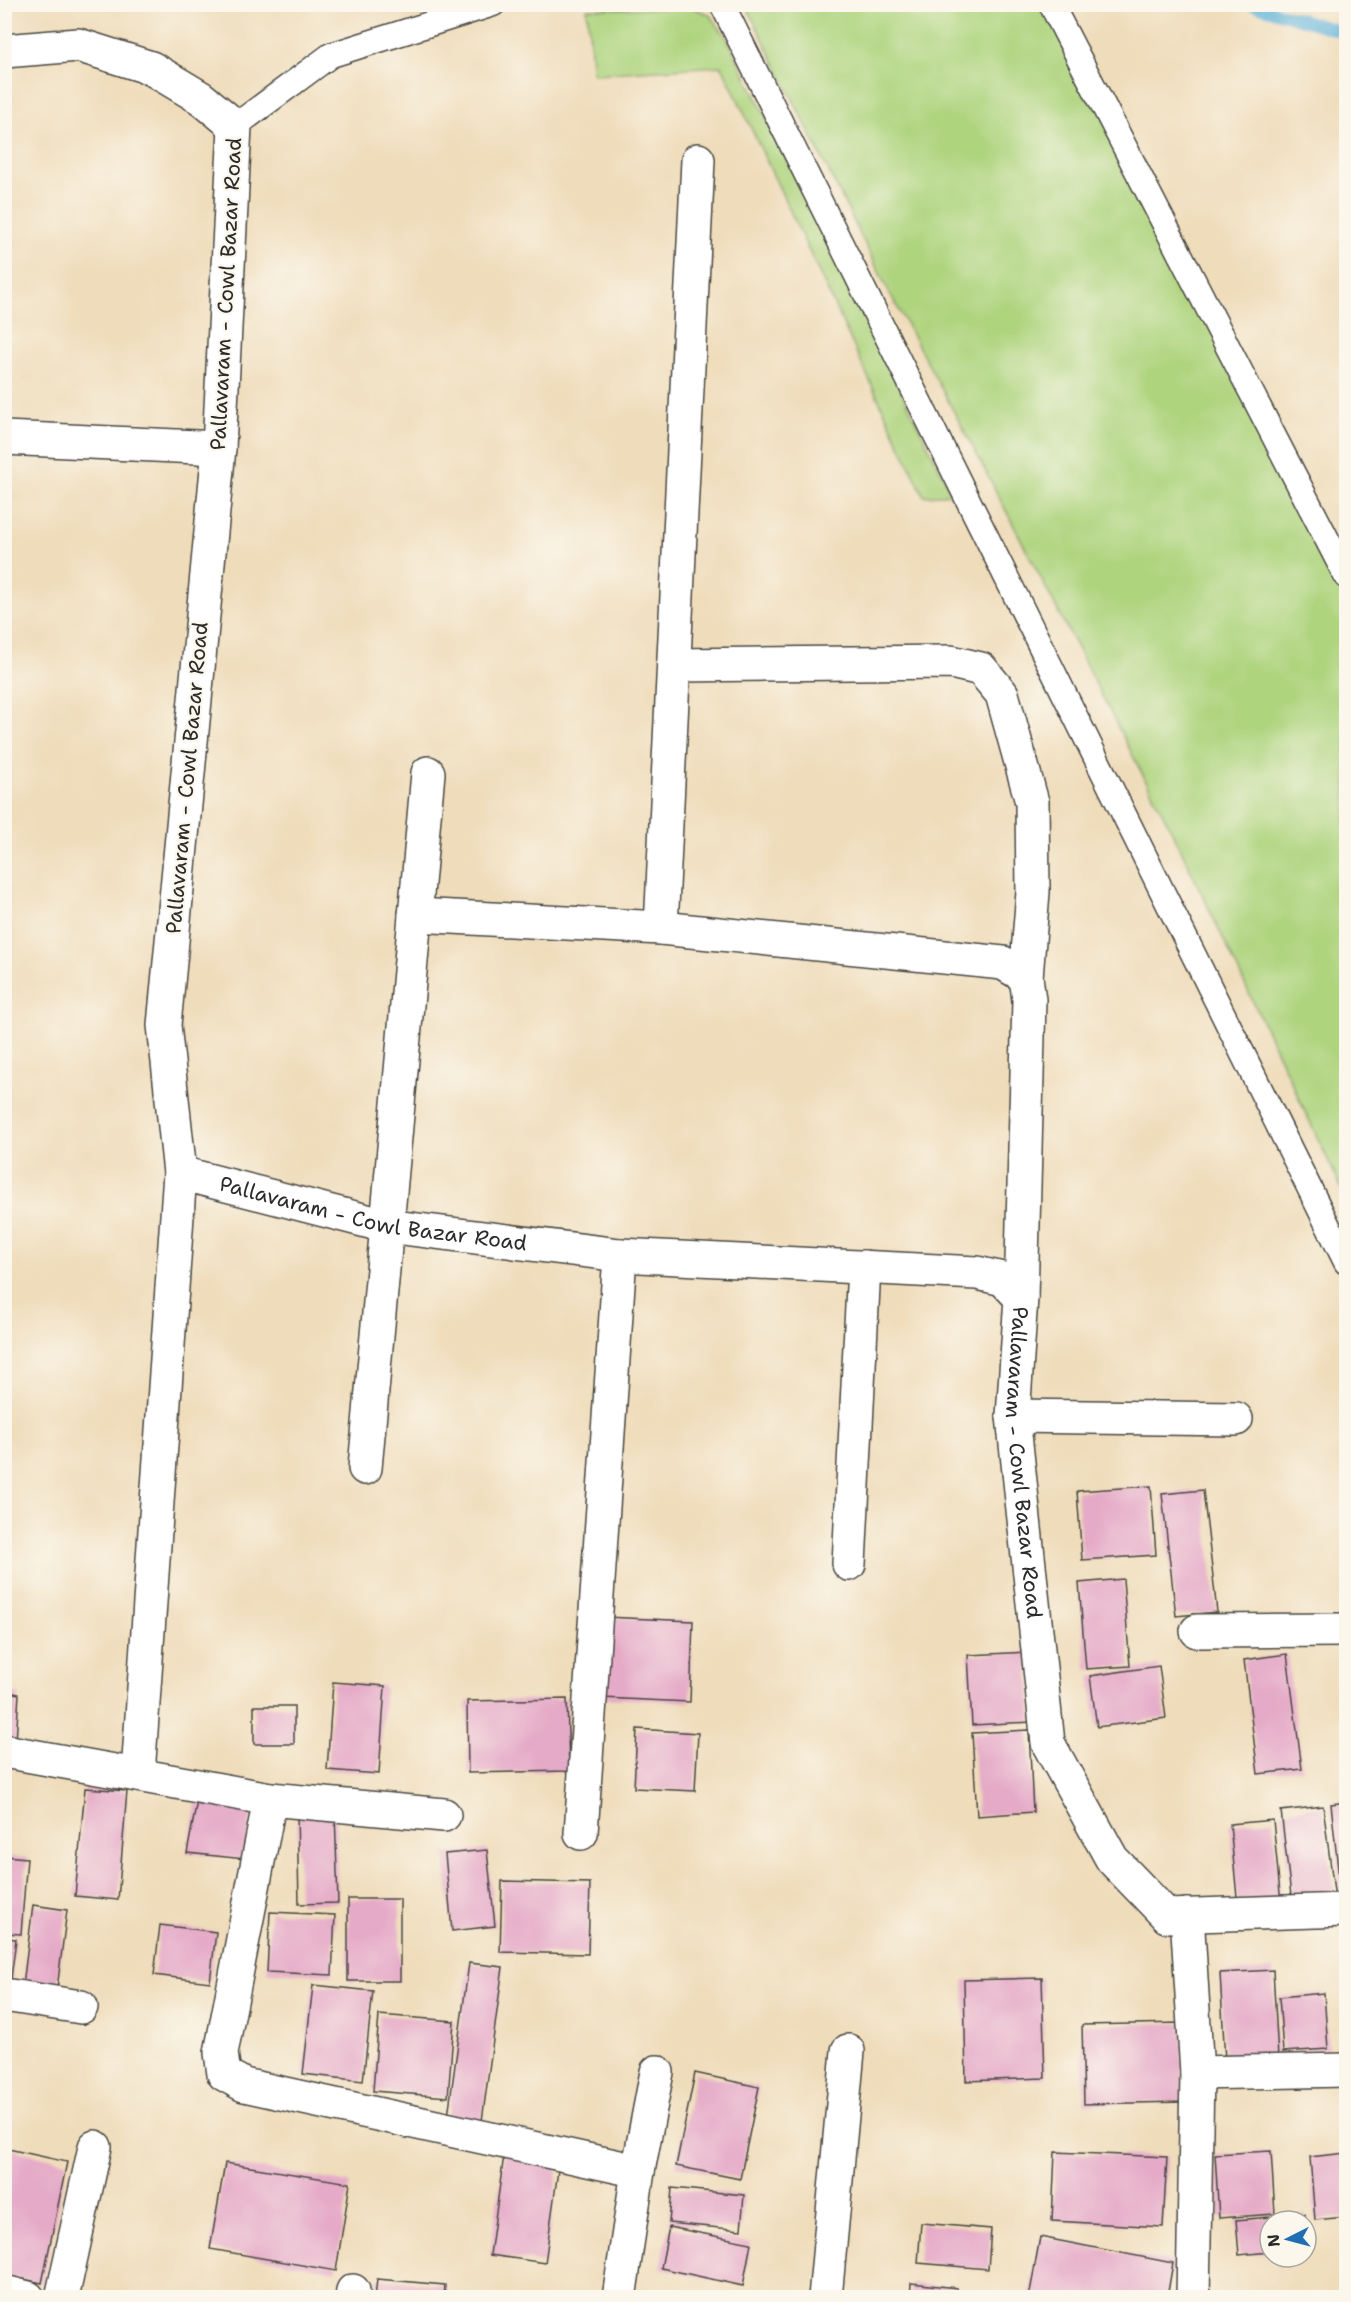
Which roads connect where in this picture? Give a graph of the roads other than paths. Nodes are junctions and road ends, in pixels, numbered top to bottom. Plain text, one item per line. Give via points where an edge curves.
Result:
1 (493, 4) edge
2 (722, 4) edge
3 (1051, 4) edge
4 (4, 51) edge
5 (235, 126) junction
6 (698, 160) dead end
7 (4, 438) edge
8 (219, 448) junction
9 (1347, 576) edge
10 (674, 665) junction
11 (428, 773) dead end
12 (415, 915) junction
13 (661, 928) junction
14 (1026, 977) junction
15 (180, 1173) junction
16 (386, 1226) junction
17 (620, 1255) junction
18 (1347, 1262) edge
19 (864, 1267) junction
20 (1021, 1298) junction
21 (1013, 1416) junction
22 (1236, 1419) dead end
23 (365, 1468) dead end
24 (849, 1564) dead end
25 (1347, 1630) edge
26 (1197, 1631) dead end
27 (4, 1751) edge
28 (138, 1774) junction
29 (270, 1799) junction
30 (444, 1815) dead end
31 (581, 1833) dead end
32 (1347, 1910) edge
33 (1187, 1915) junction
34 (4, 1995) edge
35 (81, 2007) dead end
36 (848, 2052) dead end
37 (1347, 2070) edge
38 (657, 2072) dead end
39 (1197, 2073) junction
40 (95, 2147) dead end
41 (638, 2171) junction
42 (4, 2292) edge
43 (28, 2298) edge
44 (62, 2298) edge
45 (619, 2298) edge
46 (825, 2298) edge
47 (1193, 2298) edge

1 - 5 lane via 331,55
2 - 18 lane
3 - 9 lane
4 - 5 street, Pallavaram - Cowl Bazar Road via 78,45 151,68 201,98
5 - 8 street, Pallavaram - Cowl Bazar Road
6 - 10 street
7 - 8 street
8 - 15 street, Pallavaram - Cowl Bazar Road via 164,1025
10 - 13 street
10 - 14 street via 951,662 981,669 1002,694 1032,802 1033,892
11 - 12 street
12 - 13 street
12 - 16 street
13 - 14 street via 1003,963
14 - 20 street via 1029,1000
15 - 16 street, Pallavaram - Cowl Bazar Road
15 - 28 street
16 - 17 street, Pallavaram - Cowl Bazar Road
16 - 23 street
17 - 19 street, Pallavaram - Cowl Bazar Road
17 - 31 street
19 - 20 street, Pallavaram - Cowl Bazar Road via 977,1273 1003,1279
19 - 24 street
20 - 21 street, Pallavaram - Cowl Bazar Road
21 - 22 street
21 - 33 street, Pallavaram - Cowl Bazar Road via 1048,1743 1112,1859 1167,1916
25 - 26 street
27 - 28 street
28 - 29 street
29 - 30 street
29 - 41 street via 221,2053 224,2074 244,2085
32 - 33 street, Pallavaram - Cowl Bazar Road
33 - 39 street
34 - 35 street
36 - 46 street
37 - 39 street
38 - 41 street
39 - 47 street
40 - 44 street
41 - 45 street
42 - 43 street

